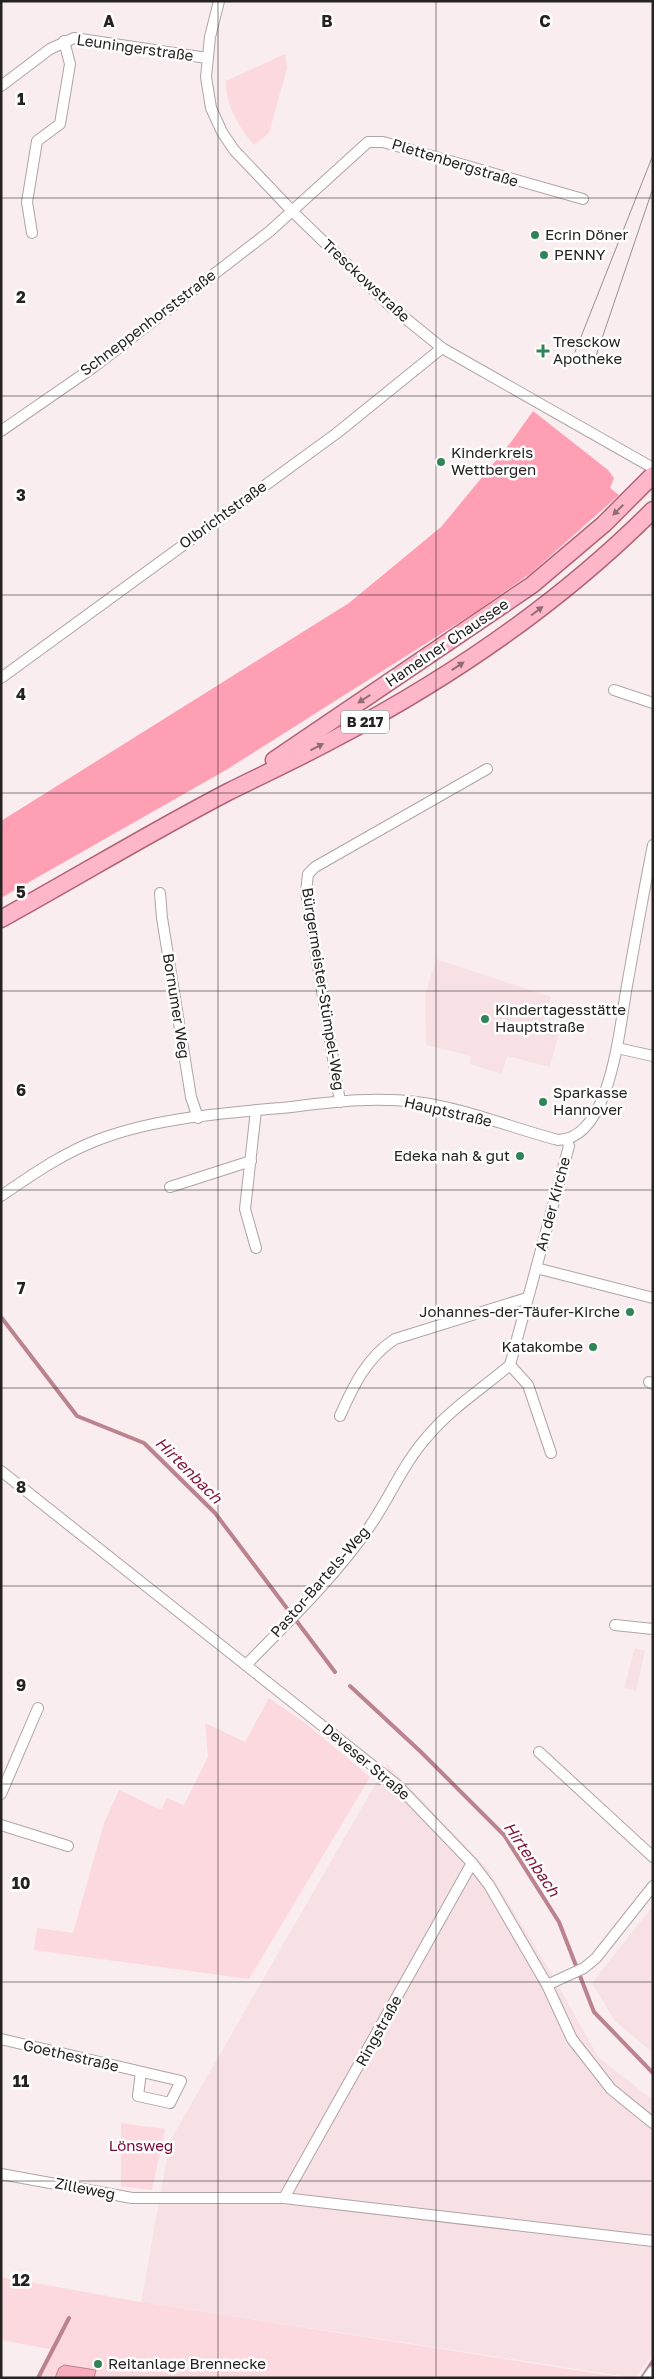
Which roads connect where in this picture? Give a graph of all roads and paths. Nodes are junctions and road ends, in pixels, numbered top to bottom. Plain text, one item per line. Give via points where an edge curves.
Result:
1 (219, 1) edge
2 (64, 40) junction
3 (207, 58) junction
4 (1, 86) edge
5 (583, 199) dead end
6 (293, 212) junction
7 (32, 233) dead end
8 (442, 348) junction
9 (1, 431) edge
10 (653, 468) edge
11 (653, 475) edge
12 (653, 510) edge
13 (1, 678) edge
14 (614, 690) dead end
15 (653, 704) edge
16 (487, 769) dead end
17 (227, 793) junction
18 (653, 845) edge
19 (160, 893) dead end
20 (1, 919) edge
21 (617, 1048) junction
22 (653, 1056) edge
23 (340, 1102) junction
24 (256, 1110) junction
25 (198, 1118) junction
26 (567, 1140) junction
27 (252, 1161) junction
28 (170, 1187) dead end
29 (1, 1196) edge
30 (256, 1248) dead end
31 (536, 1268) junction
32 (526, 1298) junction
33 (653, 1298) edge
34 (510, 1365) junction
35 (340, 1416) dead end
36 (551, 1453) dead end
37 (1, 1472) edge
38 (616, 1625) dead end
39 (653, 1629) edge
40 (246, 1665) junction
41 (38, 1708) dead end
42 (539, 1752) dead end
43 (1, 1794) edge
44 (1, 1825) edge
45 (68, 1846) dead end
46 (653, 1857) edge
47 (472, 1863) junction
48 (653, 1886) edge
49 (547, 1985) junction
50 (1, 2039) edge
51 (141, 2072) dead end
52 (653, 2123) edge
53 (1, 2174) edge
54 (284, 2198) junction
55 (653, 2241) edge
56 (653, 2371) edge
57 (648, 2378) edge

1 - 3 street, Tresckowstraße
2 - 3 street, Leuningerstraße via 82,39
2 - 4 street, Leuningerstraße
2 - 7 street, Leuningerstraße via 70,64 60,124 37,141 27,202
3 - 6 street, Tresckowstraße via 206,77 211,108 222,132 234,150
5 - 6 street, Plettenbergstraße via 382,142 368,142
6 - 8 street, Tresckowstraße via 389,305
6 - 9 street, Schneppenhorststraße via 95,366
8 - 10 street, Tresckowstraße
8 - 13 street, Olbrichtstraße via 337,433
11 -> 17 main road, Hamelner Chaussee / B 217 via 604,524 532,586
17 -> 12 main road, Hamelner Chaussee / B 217 via 418,692 499,640 583,576
14 - 15 street
16 - 23 street, Bürgermeister-Stümpel-Weg via 308,874 306,892
17 - 20 main road, Hamelner Chaussee / B 217
18 - 21 street
19 - 25 street, Bornumer Weg via 191,1097
21 - 22 street
21 - 26 street via 604,1094 588,1125
23 - 24 street, Hauptstraße
23 - 26 street, Hauptstraße via 377,1099 419,1102
24 - 25 street, Hauptstraße
24 - 27 street
25 - 29 street, Hauptstraße via 150,1125 102,1138 41,1168
26 - 31 street, An der Kirche via 569,1146
27 - 28 street
27 - 30 street via 245,1209
31 - 32 street, An der Kirche
31 - 33 street, An der Kirche
32 - 34 street, An der Kirche
32 - 35 street via 395,1339 384,1346 357,1379
34 - 36 street via 528,1385
34 - 40 street, Pastor-Bartels-Weg via 428,1435 407,1462 370,1526 294,1616
37 - 40 street, Deveser Straße
38 - 39 street
40 - 47 street, Deveser Straße via 391,1780
41 - 43 street
42 - 46 street
44 - 45 street
47 - 49 street, Deveser Straße via 489,1885
47 - 54 street, Ringstraße
48 - 49 street via 596,1958 584,1968
49 - 52 street, Deveser Straße via 572,2039 611,2089
50 - 51 street, Goethestraße
53 - 54 street, Zilleweg via 132,2198
54 - 55 street
56 - 57 street

